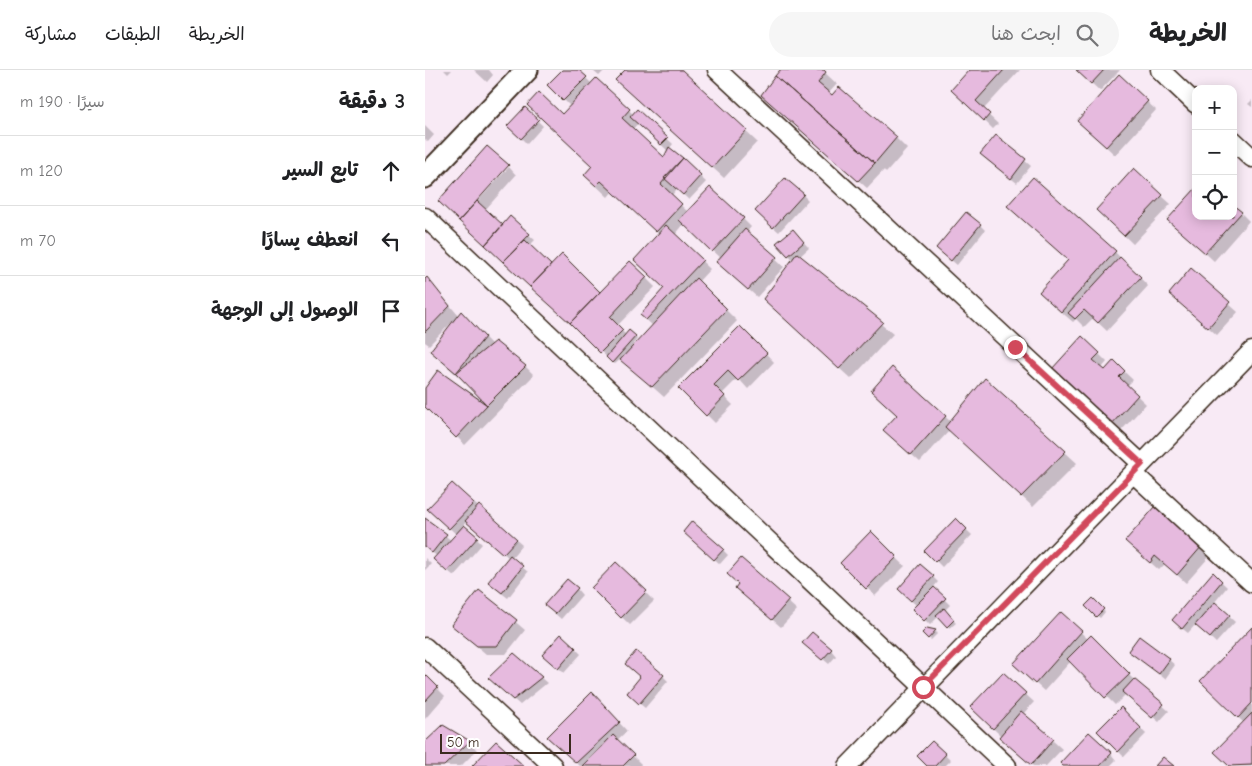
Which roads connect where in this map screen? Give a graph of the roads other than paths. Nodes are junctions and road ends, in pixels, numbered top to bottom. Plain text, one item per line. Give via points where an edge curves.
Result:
1 (527, 70) edge
2 (717, 70) edge
3 (1160, 70) edge
4 (1192, 100) edge
5 (1237, 144) edge
6 (1252, 158) edge
7 (425, 178) edge
8 (425, 217) edge
9 (1252, 351) edge
10 (1137, 469) junction
11 (1252, 583) edge
12 (425, 646) edge
13 (923, 687) junction
14 (553, 766) edge
15 (848, 766) edge
16 (1007, 766) edge

1 - 7 street
2 - 10 street
3 - 4 street
5 - 6 street
8 - 13 street
9 - 10 street
10 - 11 street
10 - 13 street
12 - 14 street
13 - 15 street
13 - 16 street

